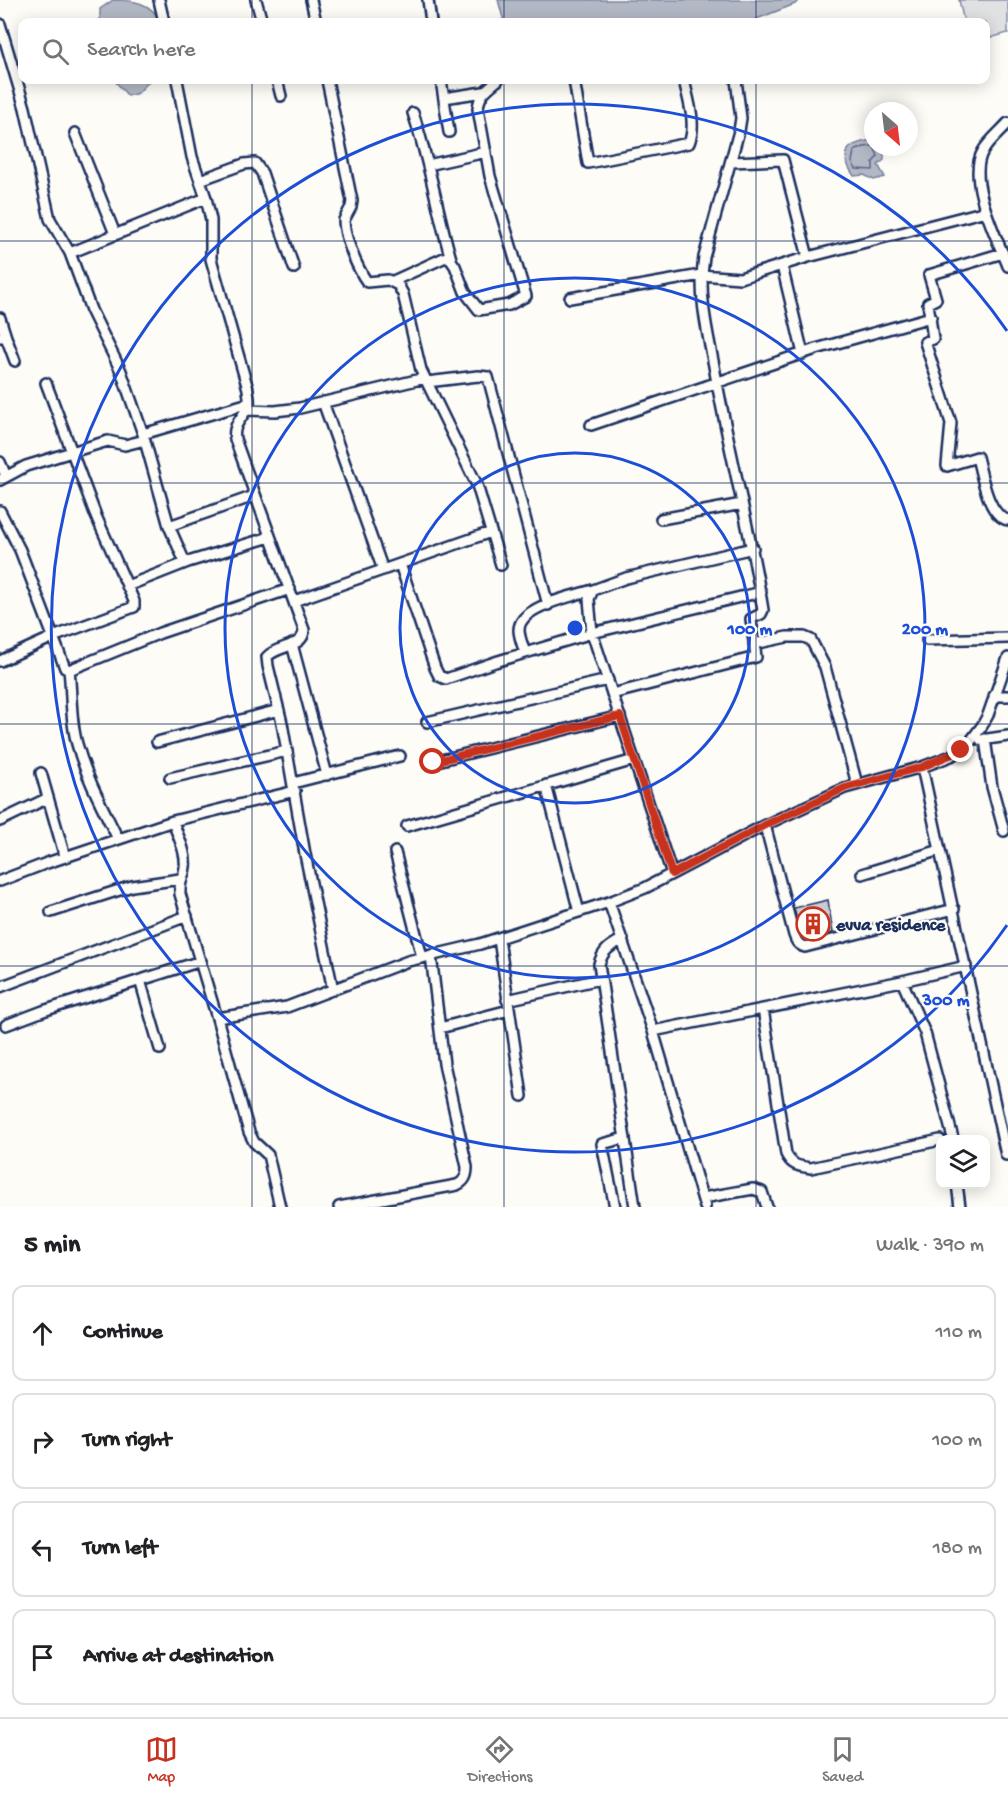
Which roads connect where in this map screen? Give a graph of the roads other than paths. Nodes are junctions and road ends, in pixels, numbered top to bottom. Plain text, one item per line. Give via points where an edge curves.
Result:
1 (159, 0) edge
2 (256, 0) edge
3 (311, 0) edge
4 (428, 0) edge
5 (163, 18) edge
6 (261, 18) edge
7 (315, 18) edge
8 (430, 18) edge
9 (0, 24) edge
10 (178, 84) edge
11 (278, 84) edge
12 (328, 84) edge
13 (442, 84) edge
14 (493, 84) edge
15 (575, 84) edge
16 (685, 84) edge
17 (737, 84) edge
18 (483, 92) junction
19 (281, 96) dead end
20 (444, 98) junction
21 (413, 113) dead end
22 (1008, 123) edge
23 (449, 132) dead end
24 (75, 133) dead end
25 (486, 152) junction
26 (731, 162) junction
27 (428, 165) junction
28 (200, 180) junction
29 (206, 198) junction
30 (986, 211) junction
31 (115, 234) junction
32 (70, 253) junction
33 (1003, 253) junction
34 (808, 257) junction
35 (451, 259) junction
36 (782, 266) junction
37 (1008, 266) edge
38 (294, 268) dead end
39 (701, 275) junction
40 (393, 281) junction
41 (570, 298) dead end
42 (0, 318) edge
43 (931, 318) junction
44 (3, 337) edge
45 (803, 354) junction
46 (15, 361) dead end
47 (426, 380) junction
48 (717, 382) junction
49 (46, 383) dead end
50 (323, 402) junction
51 (247, 406) junction
52 (591, 425) dead end
53 (144, 437) junction
54 (72, 452) junction
55 (0, 462) edge
56 (3, 478) edge
57 (254, 496) junction
58 (742, 504) junction
59 (0, 511) edge
60 (661, 519) dead end
61 (1008, 520) edge
62 (169, 526) junction
63 (491, 532) junction
64 (270, 537) junction
65 (753, 548) junction
66 (188, 562) junction
67 (400, 564) junction
68 (501, 565) dead end
69 (384, 570) junction
70 (127, 586) junction
71 (290, 589) junction
72 (593, 590) junction
73 (761, 592) junction
74 (294, 601) junction
75 (548, 605) junction
76 (592, 633) junction
77 (53, 637) junction
78 (1008, 638) edge
79 (927, 640) dead end
80 (292, 644) junction
81 (754, 644) junction
82 (525, 652) junction
83 (1008, 658) edge
84 (0, 661) edge
85 (69, 670) junction
86 (608, 680) junction
87 (612, 694) junction
88 (994, 696) junction
89 (1008, 696) edge
90 (279, 710) junction
91 (620, 716) junction
92 (426, 722) dead end
93 (1008, 736) edge
94 (985, 740) junction
95 (157, 742) dead end
96 (970, 742) junction
97 (287, 751) junction
98 (400, 756) dead end
99 (634, 760) junction
100 (433, 762) dead end
101 (922, 767) junction
102 (40, 773) dead end
103 (327, 775) junction
104 (170, 778) dead end
105 (857, 784) junction
106 (546, 785) junction
107 (294, 787) junction
108 (48, 798) junction
109 (0, 821) edge
110 (173, 821) junction
111 (765, 825) junction
112 (407, 826) dead end
113 (1004, 831) dead end
114 (118, 839) junction
115 (940, 850) junction
116 (395, 852) dead end
117 (65, 857) junction
118 (672, 874) junction
119 (862, 874) dead end
120 (180, 879) junction
121 (0, 881) edge
122 (609, 902) junction
123 (954, 909) junction
124 (51, 912) dead end
125 (579, 912) junction
126 (187, 916) junction
127 (499, 939) junction
128 (623, 939) junction
129 (427, 956) junction
130 (201, 961) junction
131 (966, 966) junction
132 (600, 979) junction
133 (140, 980) junction
134 (902, 981) junction
135 (0, 987) edge
136 (333, 990) junction
137 (508, 1005) junction
138 (764, 1009) junction
139 (217, 1018) junction
140 (6, 1024) dead end
141 (440, 1028) junction
142 (653, 1031) junction
143 (160, 1049) dead end
144 (522, 1096) dead end
145 (947, 1135) edge
146 (625, 1138) junction
147 (936, 1142) edge
148 (1006, 1155) dead end
149 (958, 1189) edge
150 (704, 1202) edge
151 (280, 1207) edge
152 (339, 1207) edge
153 (615, 1207) edge
154 (636, 1207) edge
155 (767, 1207) edge
156 (960, 1207) edge

1 - 5 street
2 - 6 street
3 - 7 street
4 - 8 street
9 - 32 street via 25,108 50,219
10 - 28 street
11 - 19 street
12 - 40 street via 352,201 344,220 347,237 367,282
13 - 20 street
14 - 18 street
15 - 16 street via 588,163 689,143 693,125
17 - 26 street via 741,118
18 - 20 street
18 - 25 street via 478,109
20 - 23 street
21 - 27 street
22 - 30 street via 983,151 978,163
24 - 31 street
25 - 27 street
25 - 35 street via 526,296 509,305 479,310 465,292
26 - 34 street via 783,160
26 - 39 street
27 - 35 street
28 - 29 street
28 - 38 street via 255,163 262,173
29 - 31 street
29 - 51 street via 211,220 211,259 248,389
30 - 33 street
30 - 34 street
31 - 32 street
32 - 53 street via 91,310 121,371
33 - 37 street
33 - 43 street via 929,275 936,299 928,303
34 - 36 street
35 - 40 street via 448,256
36 - 39 street via 740,278
36 - 45 street
39 - 41 street
39 - 48 street
40 - 47 street via 403,294
42 - 44 street
43 - 45 street
43 - 61 street via 933,339 925,342 951,423 947,466 977,457 993,512
44 - 46 street
45 - 48 street
47 - 50 street
47 - 63 street via 477,485
47 - 75 street via 488,377
48 - 52 street
48 - 58 street
49 - 54 street
50 - 51 street via 289,410
50 - 69 street
51 - 53 street
51 - 57 street via 234,432
53 - 54 street via 125,445 108,441
53 - 62 street
54 - 56 street via 26,466
54 - 70 street
55 - 56 street
57 - 62 street
57 - 64 street
58 - 60 street
58 - 65 street
59 - 77 street via 20,550
62 - 66 street
63 - 67 street
63 - 68 street
64 - 66 street
64 - 71 street
65 - 72 street via 626,578
65 - 73 street
66 - 70 street
67 - 69 street
67 - 82 street via 439,676 454,677
69 - 74 street
70 - 77 street via 134,607
71 - 74 street
71 - 85 street via 160,633
72 - 75 street
72 - 76 street via 589,599
73 - 76 street
73 - 81 street via 763,612 751,619
74 - 80 street via 304,636
75 - 82 street via 528,613 520,623
76 - 82 street
76 - 86 street
77 - 84 street
77 - 85 street via 65,669
78 - 79 street
80 - 90 street via 272,651 267,657
80 - 103 street
81 - 87 street via 753,659
81 - 105 street via 787,637 811,640 825,667
83 - 88 street
85 - 114 street via 77,745
86 - 87 street
86 - 92 street
87 - 91 street
88 - 89 street
88 - 96 street via 988,715
90 - 95 street
90 - 97 street
91 - 99 street
91 - 100 street
93 - 94 street
94 - 96 street
94 - 113 street
96 - 101 street via 951,756
97 - 104 street
97 - 107 street
98 - 103 street
99 - 106 street
99 - 118 street
101 - 105 street
101 - 115 street
102 - 108 street
103 - 107 street
105 - 111 street
106 - 112 street
106 - 125 street
107 - 110 street
107 - 136 street
108 - 109 street
108 - 117 street
110 - 114 street
110 - 120 street via 186,863
111 - 118 street
111 - 123 street via 796,942 801,946
114 - 117 street
115 - 119 street
115 - 123 street
116 - 129 street
117 - 121 street
118 - 122 street
120 - 124 street via 132,886
120 - 126 street
122 - 125 street
122 - 128 street
123 - 131 street
125 - 127 street
126 - 130 street
126 - 135 street
127 - 129 street
127 - 137 street
128 - 132 street via 601,955
128 - 142 street
129 - 136 street
129 - 141 street
130 - 133 street
130 - 139 street
131 - 134 street
131 - 148 street
132 - 137 street
132 - 146 street
133 - 140 street
133 - 143 street
134 - 138 street
134 - 145 street via 925,1033
136 - 139 street via 287,1007
137 - 141 street
137 - 144 street
138 - 142 street
138 - 147 street via 790,1163 811,1168
139 - 151 street via 249,1132 268,1155
141 - 152 street via 467,1176 457,1185
142 - 150 street
146 - 153 street via 602,1144
146 - 154 street
149 - 156 street
150 - 155 street via 753,1189 762,1192

